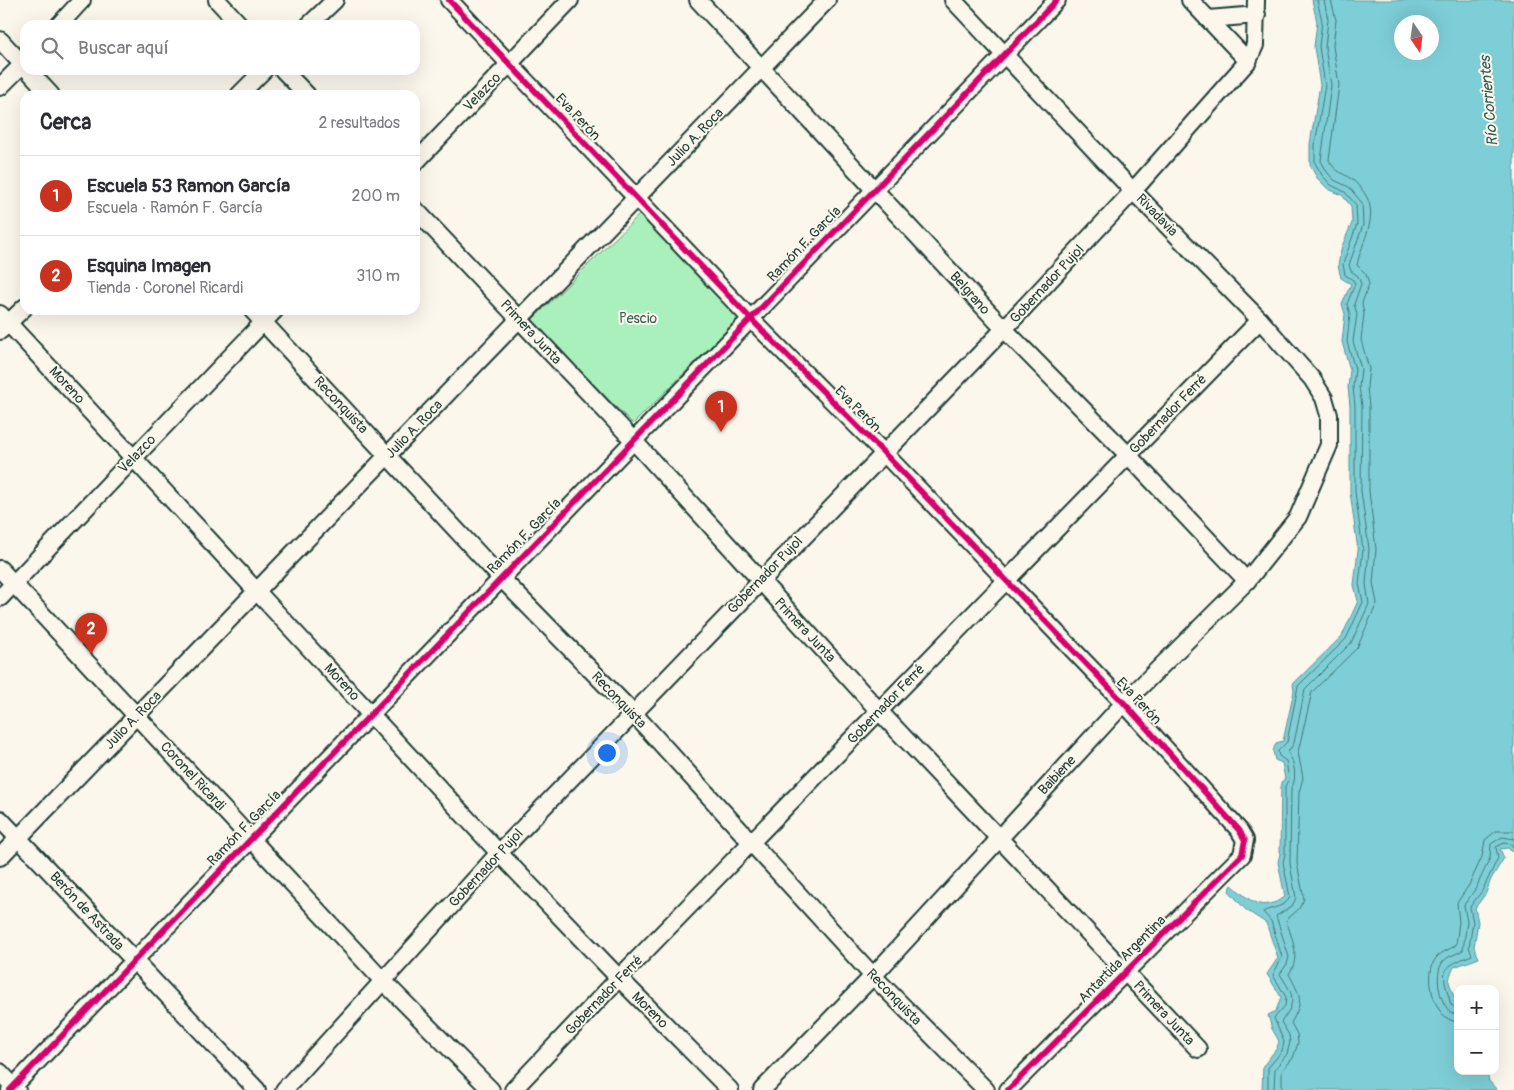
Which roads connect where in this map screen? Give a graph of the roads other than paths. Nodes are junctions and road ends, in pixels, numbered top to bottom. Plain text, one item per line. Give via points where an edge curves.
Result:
1 (82, 0) edge
2 (216, 0) edge
3 (335, 0) edge
4 (449, 0) edge
5 (570, 0) edge
6 (698, 0) edge
7 (828, 0) edge
8 (953, 0) edge
9 (1056, 0) edge
10 (1190, 0) edge
11 (1257, 8) edge
12 (1208, 18) junction
13 (64, 20) edge
14 (235, 20) edge
15 (314, 20) edge
16 (0, 40) edge
17 (1004, 54) junction
18 (20, 61) edge
19 (1248, 61) junction
20 (510, 64) junction
21 (762, 68) junction
22 (20, 70) edge
23 (33, 75) edge
24 (259, 75) edge
25 (288, 75) edge
26 (0, 87) edge
27 (47, 90) edge
28 (244, 90) edge
29 (302, 90) edge
30 (420, 158) edge
31 (875, 188) junction
32 (1134, 192) junction
33 (637, 198) junction
34 (420, 214) edge
35 (20, 310) edge
36 (257, 315) edge
37 (270, 315) edge
38 (750, 318) junction
39 (520, 319) junction
40 (1260, 320) junction
41 (3, 322) edge
42 (263, 322) junction
43 (1004, 330) junction
44 (633, 440) junction
45 (1329, 445) joint
46 (884, 452) junction
47 (388, 455) junction
48 (1128, 455) junction
49 (134, 458) junction
50 (0, 569) edge
51 (501, 578) junction
52 (1006, 580) junction
53 (759, 581) junction
54 (1247, 581) junction
55 (14, 584) junction
56 (258, 590) junction
57 (0, 598) edge
58 (1124, 703) junction
59 (879, 711) junction
60 (371, 713) junction
61 (634, 714) junction
62 (137, 716) junction
63 (0, 819) edge
64 (999, 837) junction
65 (18, 838) junction
66 (251, 839) junction
67 (1245, 840) joint
68 (750, 843) junction
69 (499, 853) junction
70 (0, 857) edge
71 (134, 960) junction
72 (1126, 973) junction
73 (873, 976) junction
74 (619, 978) junction
75 (383, 981) junction
76 (1198, 1049) dead end
77 (0, 1072) edge
78 (14, 1089) edge
79 (257, 1090) edge
80 (284, 1090) edge
81 (491, 1090) edge
82 (514, 1090) edge
83 (730, 1090) edge
84 (762, 1090) edge
85 (986, 1090) edge
86 (1008, 1090) edge

1 - 13 street
2 - 14 street
3 - 15 street
4 - 20 street, Eva Perón
5 - 20 street, Velazco
6 - 21 street, Belgrano
7 - 21 street, Julio A. Roca
8 - 17 street, Rivadavia
9 - 17 street, Ramón F. García
10 - 12 street
11 - 12 street
11 - 19 street via 1255,45
12 - 19 street
16 - 18 street
17 - 31 street, Ramón F. García
17 - 32 street, Rivadavia
19 - 32 street, Gobernador Pujol
20 - 30 street, Velazco
20 - 33 street, Eva Perón
21 - 31 street, Belgrano
21 - 33 street, Julio A. Roca
22 - 26 street
23 - 27 street
24 - 28 street
25 - 29 street
31 - 38 street, Ramón F. García
31 - 43 street, Belgrano
32 - 40 street, Rivadavia
32 - 43 street, Gobernador Pujol
33 - 38 street, Eva Perón
33 - 39 street, Julio A. Roca
34 - 39 street, Primera Junta
35 - 41 street
36 - 42 street, Reconquista
37 - 42 street, Velazco
38 - 44 street, Ramón F. García
38 - 46 street, Eva Perón
39 - 44 street, Primera Junta
39 - 47 street, Julio A. Roca
40 - 45 street, Rivadavia via 1312,379 1324,398 1330,429
40 - 48 street, Gobernador Ferré
41 - 49 street, Moreno
42 - 47 street, Reconquista
42 - 49 street, Velazco
43 - 46 street, Gobernador Pujol
43 - 48 street, Belgrano
44 - 51 street, Ramón F. García
44 - 53 street, Primera Junta
45 - 54 street, Baibiene via 1298,517
46 - 52 street, Eva Perón
46 - 53 street, Gobernador Pujol
47 - 51 street, Reconquista
47 - 56 street, Julio A. Roca
48 - 52 street, Gobernador Ferré
48 - 54 street, Belgrano
49 - 55 street, Velazco
49 - 56 street, Moreno
50 - 55 street, Coronel Ricardi
51 - 60 street, Ramón F. García
51 - 61 street, Reconquista
52 - 58 street, Eva Perón
52 - 59 street, Gobernador Ferré
53 - 59 street, Primera Junta
53 - 61 street, Gobernador Pujol
54 - 58 street, Baibiene
55 - 57 street, Velazco
55 - 62 street, Coronel Ricardi
56 - 60 street, Moreno
56 - 62 street, Julio A. Roca
58 - 64 street, Baibiene
58 - 67 street, Eva Perón
59 - 64 street, Primera Junta
59 - 68 street, Gobernador Ferré
60 - 66 street, Ramón F. García
60 - 69 street, Moreno
61 - 68 street, Reconquista
61 - 69 street, Gobernador Pujol
62 - 65 street, Julio A. Roca
62 - 66 street, Coronel Ricardi
63 - 65 street, Berón de Astrada
64 - 72 street, Primera Junta
64 - 73 street, Baibiene
65 - 70 street, Julio A. Roca
65 - 71 street, Berón de Astrada
66 - 71 street, Ramón F. García
66 - 75 street, Coronel Ricardi
67 - 72 street, Antartida Argentina via 1242,855
68 - 73 street, Reconquista
68 - 74 street, Gobernador Ferré
69 - 74 street, Moreno
69 - 75 street, Gobernador Pujol
71 - 78 street, Ramón F. García
71 - 79 street, Berón de Astrada
72 - 76 street, Primera Junta
72 - 86 street, Antartida Argentina
73 - 84 street, Baibiene
73 - 85 street, Reconquista
74 - 82 street, Gobernador Ferré
74 - 83 street, Moreno
75 - 80 street, Gobernador Pujol
75 - 81 street, Coronel Ricardi
77 - 78 street

